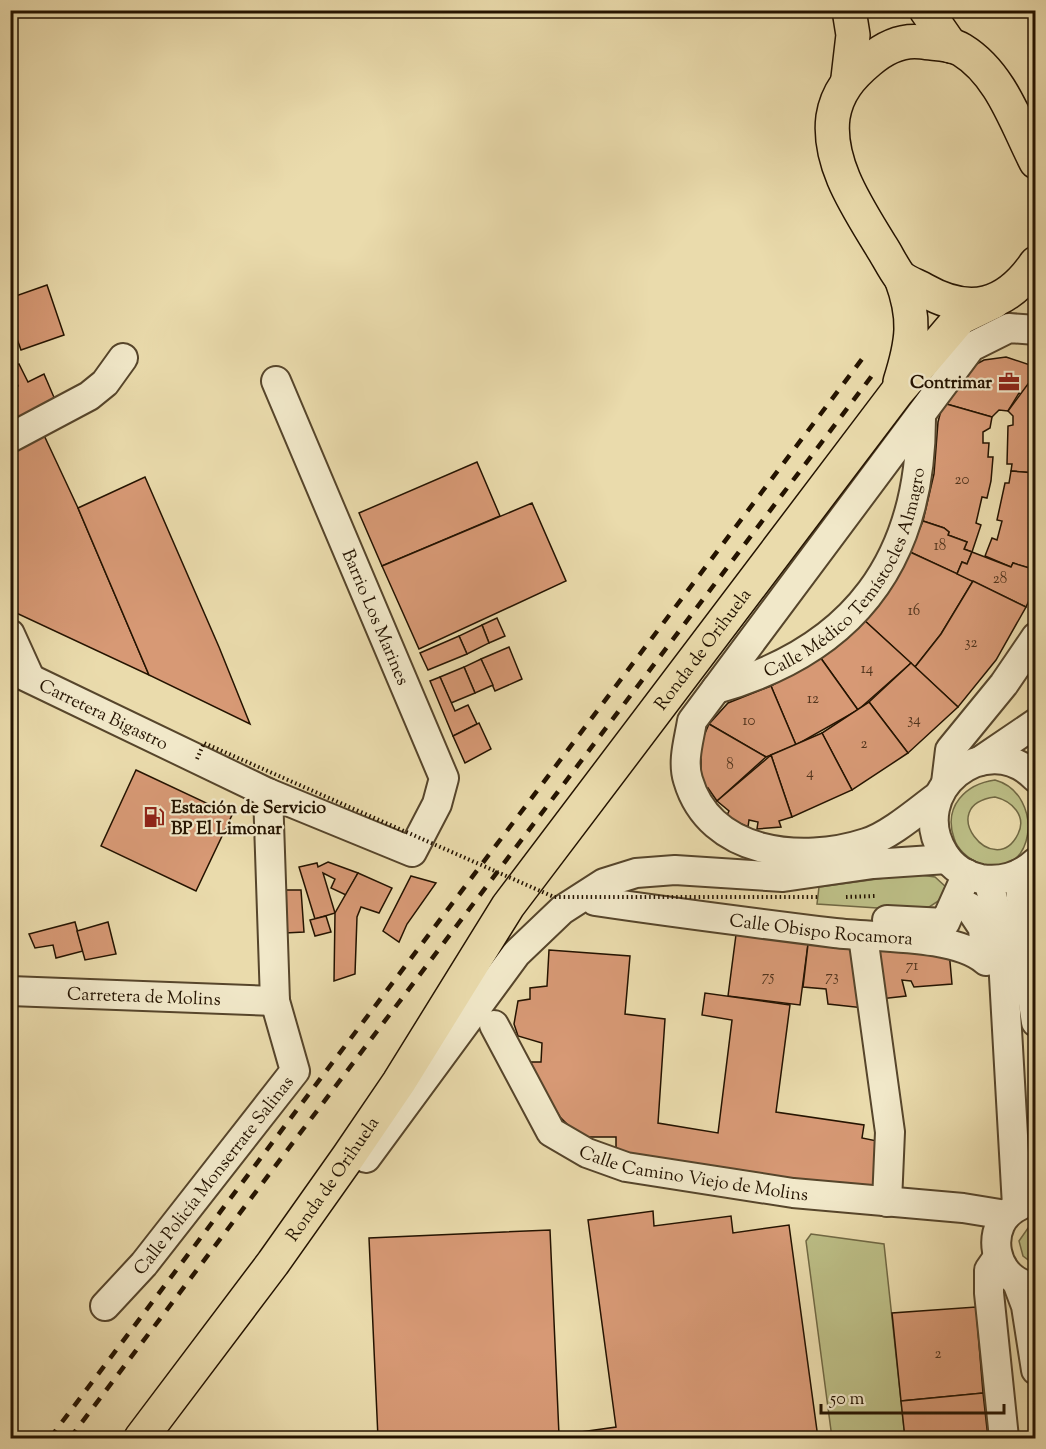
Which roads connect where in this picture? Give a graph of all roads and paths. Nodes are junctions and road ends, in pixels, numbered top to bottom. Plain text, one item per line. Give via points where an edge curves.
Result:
1 (849, 10) edge
2 (926, 10) edge
3 (951, 45) junction
4 (848, 78) junction
5 (1001, 91) junction
6 (1035, 114) edge
7 (1035, 162) edge
8 (1035, 262) edge
9 (901, 278) junction
10 (1012, 296) edge
11 (1035, 330) edge
12 (123, 358) dead end
13 (276, 381) dead end
14 (897, 392) junction
15 (921, 415) junction
16 (10, 438) edge
17 (10, 634) edge
18 (1035, 638) edge
19 (20, 673) edge
20 (716, 689) junction
21 (1035, 723) edge
22 (197, 759) junction
23 (980, 761) junction
24 (1035, 778) edge
25 (942, 789) junction
26 (268, 793) junction
27 (412, 852) joint
28 (1027, 868) edge
29 (967, 871) junction
30 (819, 897) dead end
31 (595, 901) dead end
32 (717, 905) dead end
33 (508, 906) junction
34 (969, 907) dead end
35 (863, 936) junction
36 (10, 991) edge
37 (275, 1001) junction
38 (1035, 1022) edge
39 (494, 1025) dead end
40 (366, 1158) junction
41 (887, 1202) junction
42 (1020, 1207) edge
43 (963, 1208) junction
44 (997, 1252) junction
45 (1026, 1285) edge
46 (105, 1306) dead end
47 (1035, 1370) edge
48 (141, 1438) edge
49 (159, 1438) edge
50 (1004, 1438) edge

1 - 4 main road via 852,34
2 - 3 main road
3 - 4 main road via 899,43 884,49
3 - 5 main road via 987,71
4 - 9 main road, Ronda de Orihuela via 833,116 833,141 848,188
5 - 6 street via 1013,103
5 - 7 main road
8 - 10 main road, Ronda de Orihuela
9 - 10 main road via 956,304
9 - 14 main road, Ronda de Orihuela via 911,303 912,331
10 - 14 main road, Ronda de Orihuela via 960,318
11 - 15 street, Calle Médico Temístocles Almagro via 1009,328 971,347
12 - 16 street via 89,396
13 - 27 street, Barrio Los Marines via 444,778 437,804
14 - 33 main road, Ronda de Orihuela
15 - 20 street, Calle Médico Temístocles Almagro
15 - 20 street, Calle Médico Temístocles Almagro via 921,457 912,507 883,574 858,608 794,660 756,678
17 - 19 street
18 - 25 street via 1004,684 950,750
19 - 22 street, Carretera Bigastro
20 - 25 street, Calle Médico Temístocles Almagro via 692,721 686,753 688,780 716,825 749,846 807,851 867,843
21 - 23 street, Calle Médico Temístocles Almagro
22 - 26 street, Carretera Bigastro
22 - 30 path, bridge via 204,743 554,897
23 - 24 street via 1020,766
23 - 25 street, Calle Médico Temístocles Almagro via 961,769
25 - 29 street via 933,812 933,829 938,845
26 - 27 street, Carretera Bigastro
26 - 37 street
28 - 29 street via 1004,879
28 - 38 street via 1026,958
29 - 32 street, Calle Obispo Rocamora via 945,923 864,920
29 - 40 street via 873,864 783,877 675,870 636,873 604,883 562,910 516,954
29 - 42 street via 999,922
31 - 35 street, Calle Obispo Rocamora
33 - 40 main road, Ronda de Orihuela via 429,1058
33 - 48 main road, Ronda de Orihuela via 399,1082 348,1156
34 - 35 street, Calle Obispo Rocamora via 983,927 986,961 976,952 955,947
35 - 41 street via 890,1132
36 - 37 street, Carretera de Molins
37 - 46 street, Calle Policía Monserrate Salinas via 295,1071 144,1264
39 - 41 street, Calle Camino Viejo de Molins via 551,1132 587,1153 627,1167 793,1193
40 - 49 main road, Ronda de Orihuela
41 - 43 street, Calle Camino Viejo de Molins
42 - 43 street, Calle Camino Viejo de Molins
42 - 44 street via 999,1226
43 - 44 street
44 - 45 street via 1002,1267
44 - 50 street via 989,1270 989,1293
45 - 47 street

